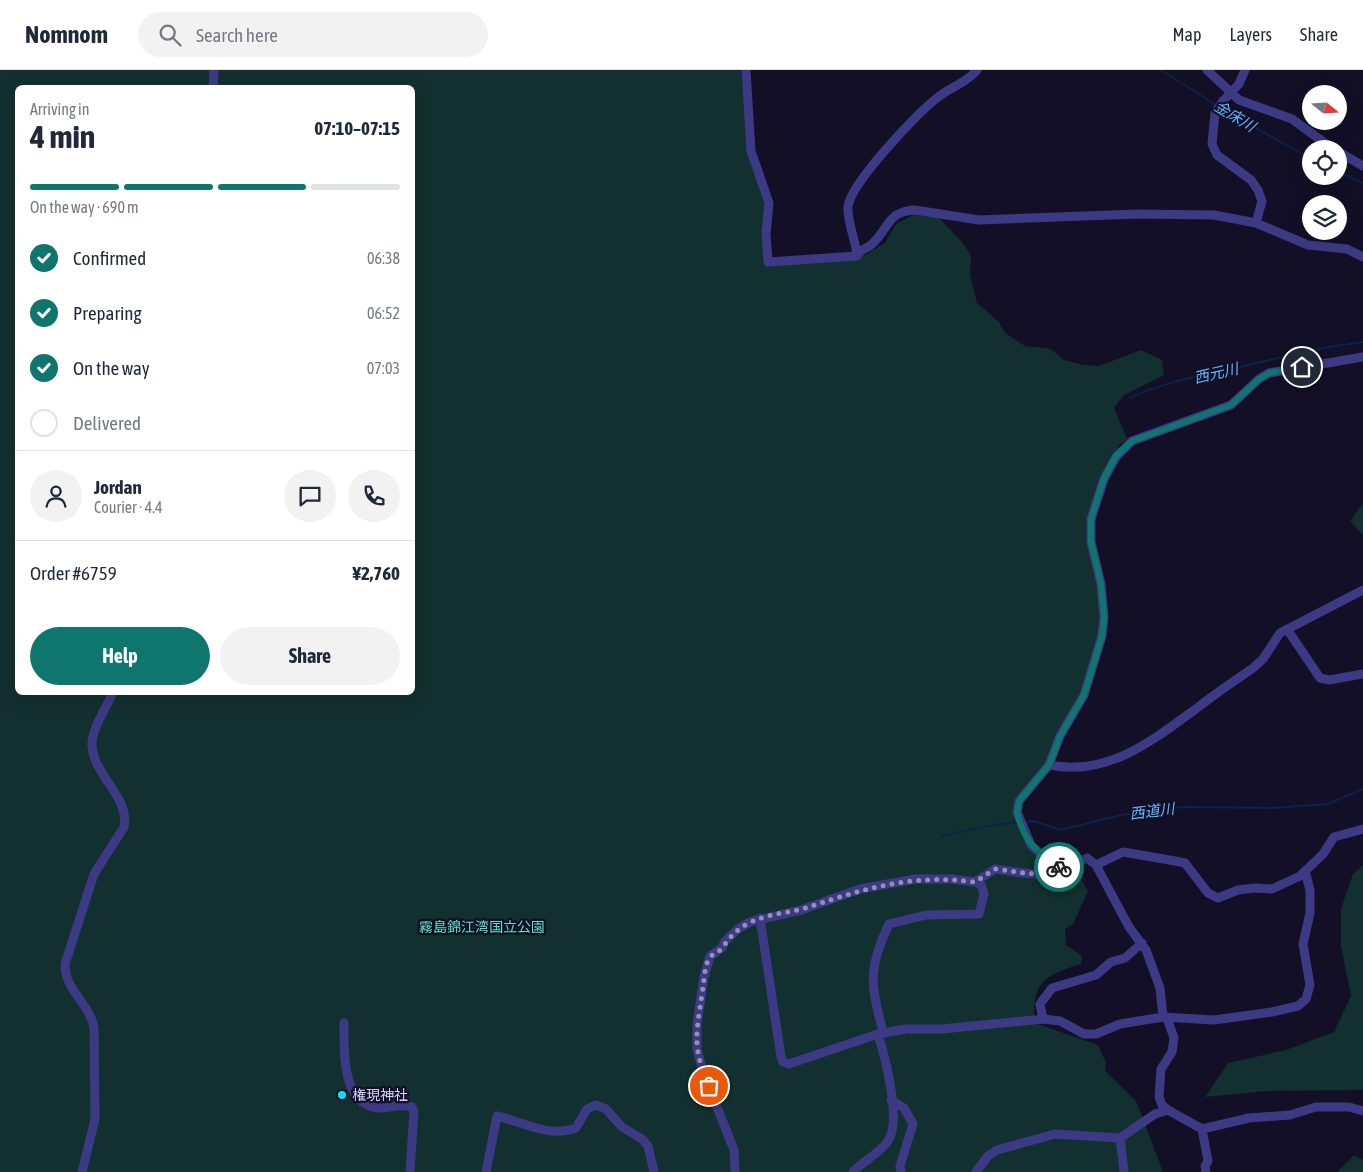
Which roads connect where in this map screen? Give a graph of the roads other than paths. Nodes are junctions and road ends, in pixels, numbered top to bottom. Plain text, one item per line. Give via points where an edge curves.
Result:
1 (214, 70) edge
2 (746, 70) edge
3 (977, 70) edge
4 (1207, 70) edge
5 (1245, 70) edge
6 (213, 85) edge
7 (1231, 92) junction
8 (1321, 140) edge
9 (1347, 157) edge
10 (1363, 166) edge
11 (1256, 223) junction
12 (857, 256) junction
13 (1363, 257) edge
14 (1363, 357) edge
15 (1363, 590) edge
16 (1287, 629) junction
17 (1363, 674) edge
18 (113, 695) edge
19 (1049, 765) junction
20 (1363, 830) edge
21 (1063, 865) junction
22 (1096, 865) junction
23 (1305, 871) junction
24 (975, 882) junction
25 (760, 918) junction
26 (1142, 943) junction
27 (1165, 1018) junction
28 (1043, 1019) junction
29 (344, 1023) dead end
30 (881, 1033) junction
31 (892, 1100) junction
32 (1168, 1110) junction
33 (1363, 1111) edge
34 (1202, 1130) junction
35 (1120, 1138) junction
36 (82, 1172) edge
37 (410, 1172) edge
38 (486, 1172) edge
39 (654, 1172) edge
40 (735, 1172) edge
41 (853, 1172) edge
42 (901, 1172) edge
43 (976, 1172) edge
44 (1124, 1172) edge
45 (1206, 1172) edge

1 - 6 street
2 - 12 street via 751,151 769,203 768,262
3 - 12 street via 967,82 951,87 935,99 854,189 848,213
4 - 7 street
5 - 7 street
7 - 8 street via 1243,102 1292,119
7 - 11 street via 1215,113 1214,151 1251,180 1258,190 1262,201
9 - 10 street
11 - 12 street via 1214,215 1138,214 979,220 923,210 904,210 892,218 873,244
11 - 13 street via 1308,245 1347,249
14 - 19 street via 1269,373 1231,405 1132,441 1116,456 1104,478 1091,519 1091,542 1101,584 1102,636 1084,695 1060,736
15 - 16 street
16 - 17 street via 1320,678 1329,680
16 - 19 street via 1280,633 1253,668 1126,756 1098,765
18 - 36 street via 92,746 100,773 124,808 126,818 124,827 94,874 65,964 65,974 94,1028 95,1119
19 - 21 street via 1019,801 1018,816 1039,853
20 - 23 street via 1334,837 1323,854
21 - 22 street via 1087,858
21 - 24 street via 1040,874 995,869
22 - 23 street via 1123,852 1176,860 1185,863 1212,896 1218,898 1238,890 1272,889
22 - 26 street via 1129,927
23 - 27 street via 1310,890 1310,912 1303,944 1310,986 1302,1004 1272,1012 1214,1020
24 - 25 street via 916,879 860,890 801,910
24 - 30 street via 982,885 984,894 979,914 926,915 889,924 872,966
25 - 30 street via 783,1062 791,1064
25 - 40 street via 738,929 709,958 696,1031 703,1072 734,1150
26 - 27 street via 1160,988
26 - 28 street via 1125,958 1112,962 1096,975 1052,988 1040,1004
27 - 28 street via 1120,1024 1096,1034 1084,1034 1060,1021
27 - 32 street via 1174,1038 1172,1052 1161,1069 1159,1097
28 - 30 street
29 - 37 street via 346,1073 359,1097 370,1106 402,1105 412,1107 414,1111
30 - 31 street
31 - 41 street via 894,1126 889,1140
31 - 42 street via 904,1108 913,1124
32 - 34 street
32 - 35 street via 1155,1114
33 - 34 street via 1349,1107 1316,1108 1290,1115 1249,1118
34 - 45 street via 1208,1161
35 - 43 street via 1055,1134 997,1150
35 - 44 street
38 - 39 street via 497,1116 546,1131 562,1132 576,1128 587,1109 596,1105 606,1109 622,1126 642,1139 648,1146

